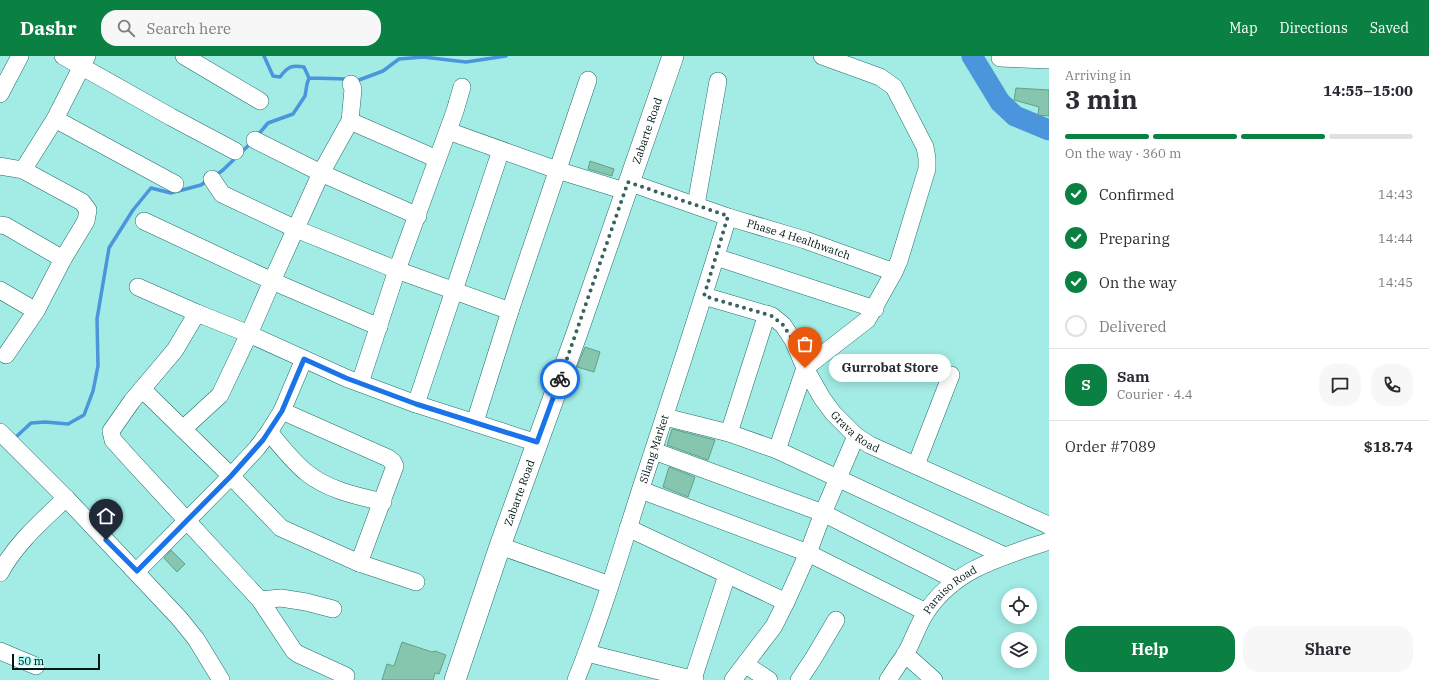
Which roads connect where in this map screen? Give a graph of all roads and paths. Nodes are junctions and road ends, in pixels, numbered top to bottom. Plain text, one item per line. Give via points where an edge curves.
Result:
1 (20, 56) edge
2 (63, 56) edge
3 (184, 56) edge
4 (673, 56) edge
5 (822, 56) edge
6 (1000, 58) dead end
7 (1049, 60) edge
8 (84, 61) edge
9 (588, 80) dead end
10 (718, 81) dead end
11 (351, 84) dead end
12 (462, 87) dead end
13 (1, 91) edge
14 (260, 101) dead end
15 (55, 119) junction
16 (350, 121) junction
17 (448, 131) junction
18 (255, 140) dead end
19 (501, 150) junction
20 (235, 151) dead end
21 (437, 159) junction
22 (0, 166) edge
23 (23, 170) junction
24 (557, 170) junction
25 (321, 174) junction
26 (212, 179) dead end
27 (175, 184) dead end
28 (627, 187) junction
29 (696, 205) junction
30 (418, 216) junction
31 (728, 216) junction
32 (144, 221) dead end
33 (0, 225) edge
34 (296, 229) junction
35 (716, 257) junction
36 (63, 259) junction
37 (896, 269) junction
38 (397, 270) junction
39 (272, 281) junction
40 (138, 287) dead end
41 (0, 290) edge
42 (454, 291) junction
43 (704, 296) junction
44 (875, 309) junction
45 (36, 311) junction
46 (510, 311) junction
47 (196, 313) junction
48 (767, 314) junction
49 (379, 327) junction
50 (249, 334) junction
51 (6, 355) dead end
52 (304, 359) junction
53 (805, 368) junction
54 (951, 375) dead end
55 (360, 383) junction
56 (142, 389) junction
57 (416, 404) junction
58 (282, 411) junction
59 (665, 417) junction
60 (475, 422) junction
61 (183, 429) junction
62 (0, 432) edge
63 (269, 432) junction
64 (730, 433) junction
65 (856, 436) junction
66 (537, 442) junction
67 (777, 450) junction
68 (654, 451) junction
69 (916, 466) junction
70 (231, 476) junction
71 (838, 478) junction
72 (641, 490) junction
73 (66, 498) junction
74 (383, 502) junction
75 (823, 513) junction
76 (187, 520) junction
77 (1049, 526) edge
78 (628, 528) junction
79 (1049, 542) edge
80 (500, 546) junction
81 (808, 553) junction
82 (1006, 556) junction
83 (359, 563) junction
84 (137, 571) junction
85 (0, 573) edge
86 (727, 575) junction
87 (955, 580) junction
88 (416, 582) dead end
89 (610, 585) junction
90 (260, 600) junction
91 (786, 602) junction
92 (333, 609) dead end
93 (926, 612) junction
94 (836, 620) dead end
95 (0, 651) edge
96 (587, 653) junction
97 (905, 654) junction
98 (746, 665) junction
99 (36, 666) dead end
100 (635, 673) edge
101 (346, 676) dead end
102 (221, 680) edge
103 (455, 680) edge
104 (576, 680) edge
105 (694, 680) edge
106 (733, 680) edge
107 (769, 680) edge
108 (798, 680) edge
109 (888, 680) edge
110 (934, 680) edge

1 - 13 street
2 - 8 street
3 - 14 street
4 - 28 main road, Zabarte Road
5 - 37 street via 880,77 894,88 925,147 927,169
6 - 7 street
8 - 15 street
8 - 20 street via 171,117
9 - 24 street
10 - 29 street
11 - 16 street via 353,89
12 - 17 street
15 - 23 street
15 - 27 street
16 - 21 street
16 - 25 street
17 - 19 street, Phase 4 Healthwatch
17 - 21 street
18 - 25 street
19 - 24 street, Phase 4 Healthwatch
19 - 42 street
21 - 30 street
22 - 23 street
23 - 36 street via 82,202 88,210 86,221
24 - 28 street, Phase 4 Healthwatch
24 - 46 street
25 - 30 street
25 - 34 street
26 - 34 street via 222,194
28 - 29 street, Phase 4 Healthwatch
28 - 66 main road, Zabarte Road
29 - 31 street, Phase 4 Healthwatch
30 - 38 street
31 - 35 street, Silang Market
31 - 37 street, Phase 4 Healthwatch
32 - 39 street
33 - 36 street
34 - 38 street
34 - 39 street
35 - 43 street, Silang Market
35 - 44 street
36 - 45 street
37 - 44 street
38 - 42 street
38 - 49 street
39 - 49 street
39 - 50 street
40 - 47 street
41 - 45 street
42 - 46 street
42 - 57 street
43 - 48 street, Grava Road
43 - 59 street, Silang Market
44 - 53 street via 863,324
45 - 51 street
46 - 60 street
47 - 50 street
47 - 56 street via 168,361
48 - 53 street, Grava Road via 783,325 793,340
48 - 64 street
49 - 55 street
50 - 52 street
50 - 61 street via 220,395
52 - 55 street
52 - 58 street
53 - 65 street, Grava Road via 833,413
53 - 67 street
54 - 69 street
55 - 57 street
56 - 61 street
56 - 76 street via 110,434
57 - 60 street
58 - 63 street
58 - 74 street via 393,462 395,466
59 - 64 street
59 - 68 street, Silang Market
60 - 66 street
61 - 70 street
62 - 73 street
63 - 70 street
63 - 74 street via 295,462 321,482
64 - 67 street
65 - 69 street, Grava Road
65 - 71 street
66 - 80 main road, Zabarte Road
67 - 71 street
68 - 72 street, Silang Market
68 - 75 street
69 - 77 street, Grava Road
70 - 76 street
70 - 83 street via 281,528
71 - 75 street
71 - 82 street
72 - 78 street, Silang Market
72 - 81 street
73 - 84 street
73 - 85 street via 18,545
74 - 83 street
75 - 81 street
75 - 87 street
76 - 84 street
76 - 90 street
78 - 86 street
78 - 89 street, Silang Market
79 - 82 street, Paraiso Road
80 - 89 street
80 - 103 main road, Zabarte Road
81 - 91 street
81 - 93 street
82 - 87 street, Paraiso Road via 979,566
83 - 88 street
84 - 102 street via 196,639
86 - 91 street
86 - 105 street
87 - 93 street, Paraiso Road
89 - 96 street, Silang Market
90 - 92 street via 281,598
90 - 101 street via 298,654
91 - 98 street via 774,626
93 - 97 street, Paraiso Road
94 - 108 street
95 - 99 street
96 - 100 street
96 - 104 street, Silang Market
97 - 109 street, Paraiso Road
97 - 110 street
98 - 106 street
98 - 107 street
100 - 105 street

